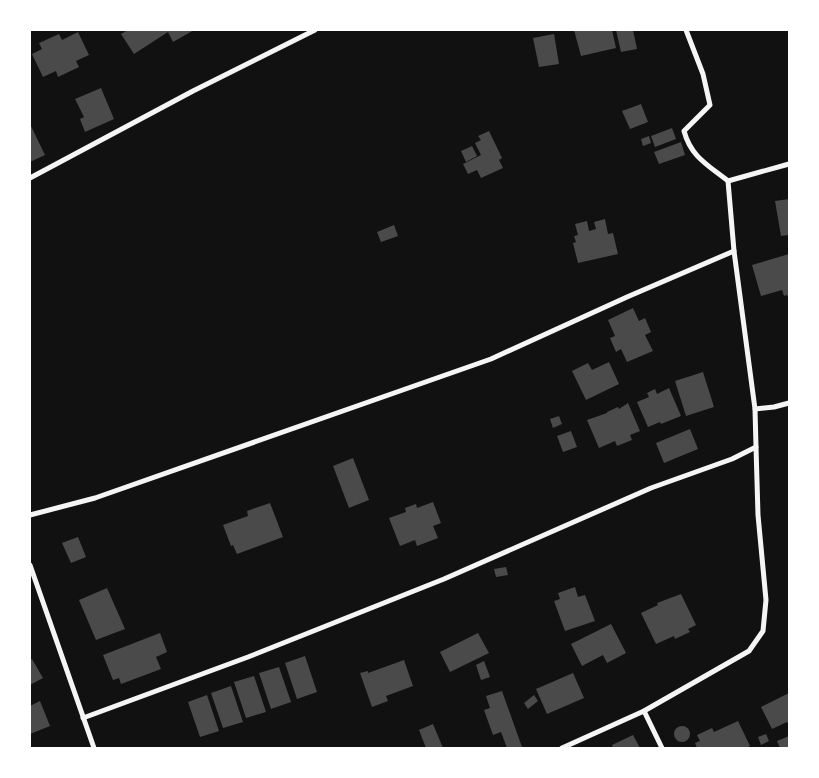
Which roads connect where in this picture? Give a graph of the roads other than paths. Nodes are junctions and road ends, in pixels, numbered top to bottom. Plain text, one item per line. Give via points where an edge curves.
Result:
1 (315, 30) edge
2 (686, 30) edge
3 (789, 164) edge
4 (30, 178) edge
5 (728, 181) junction
6 (734, 251) junction
7 (789, 403) edge
8 (755, 409) junction
9 (756, 447) junction
10 (30, 516) edge
11 (30, 565) edge
12 (644, 711) junction
13 (83, 718) junction
14 (94, 748) edge
15 (562, 748) edge
16 (662, 748) edge

1 - 4 street
2 - 5 street via 703,74 710,105 684,131 688,145 701,161
3 - 5 street
5 - 6 street
6 - 8 street
6 - 10 street via 491,359 95,498
7 - 8 street
8 - 9 street
9 - 12 street via 766,600 763,631 749,651
9 - 13 street via 651,488 436,582
11 - 13 street
12 - 15 street
12 - 16 street
13 - 14 street

